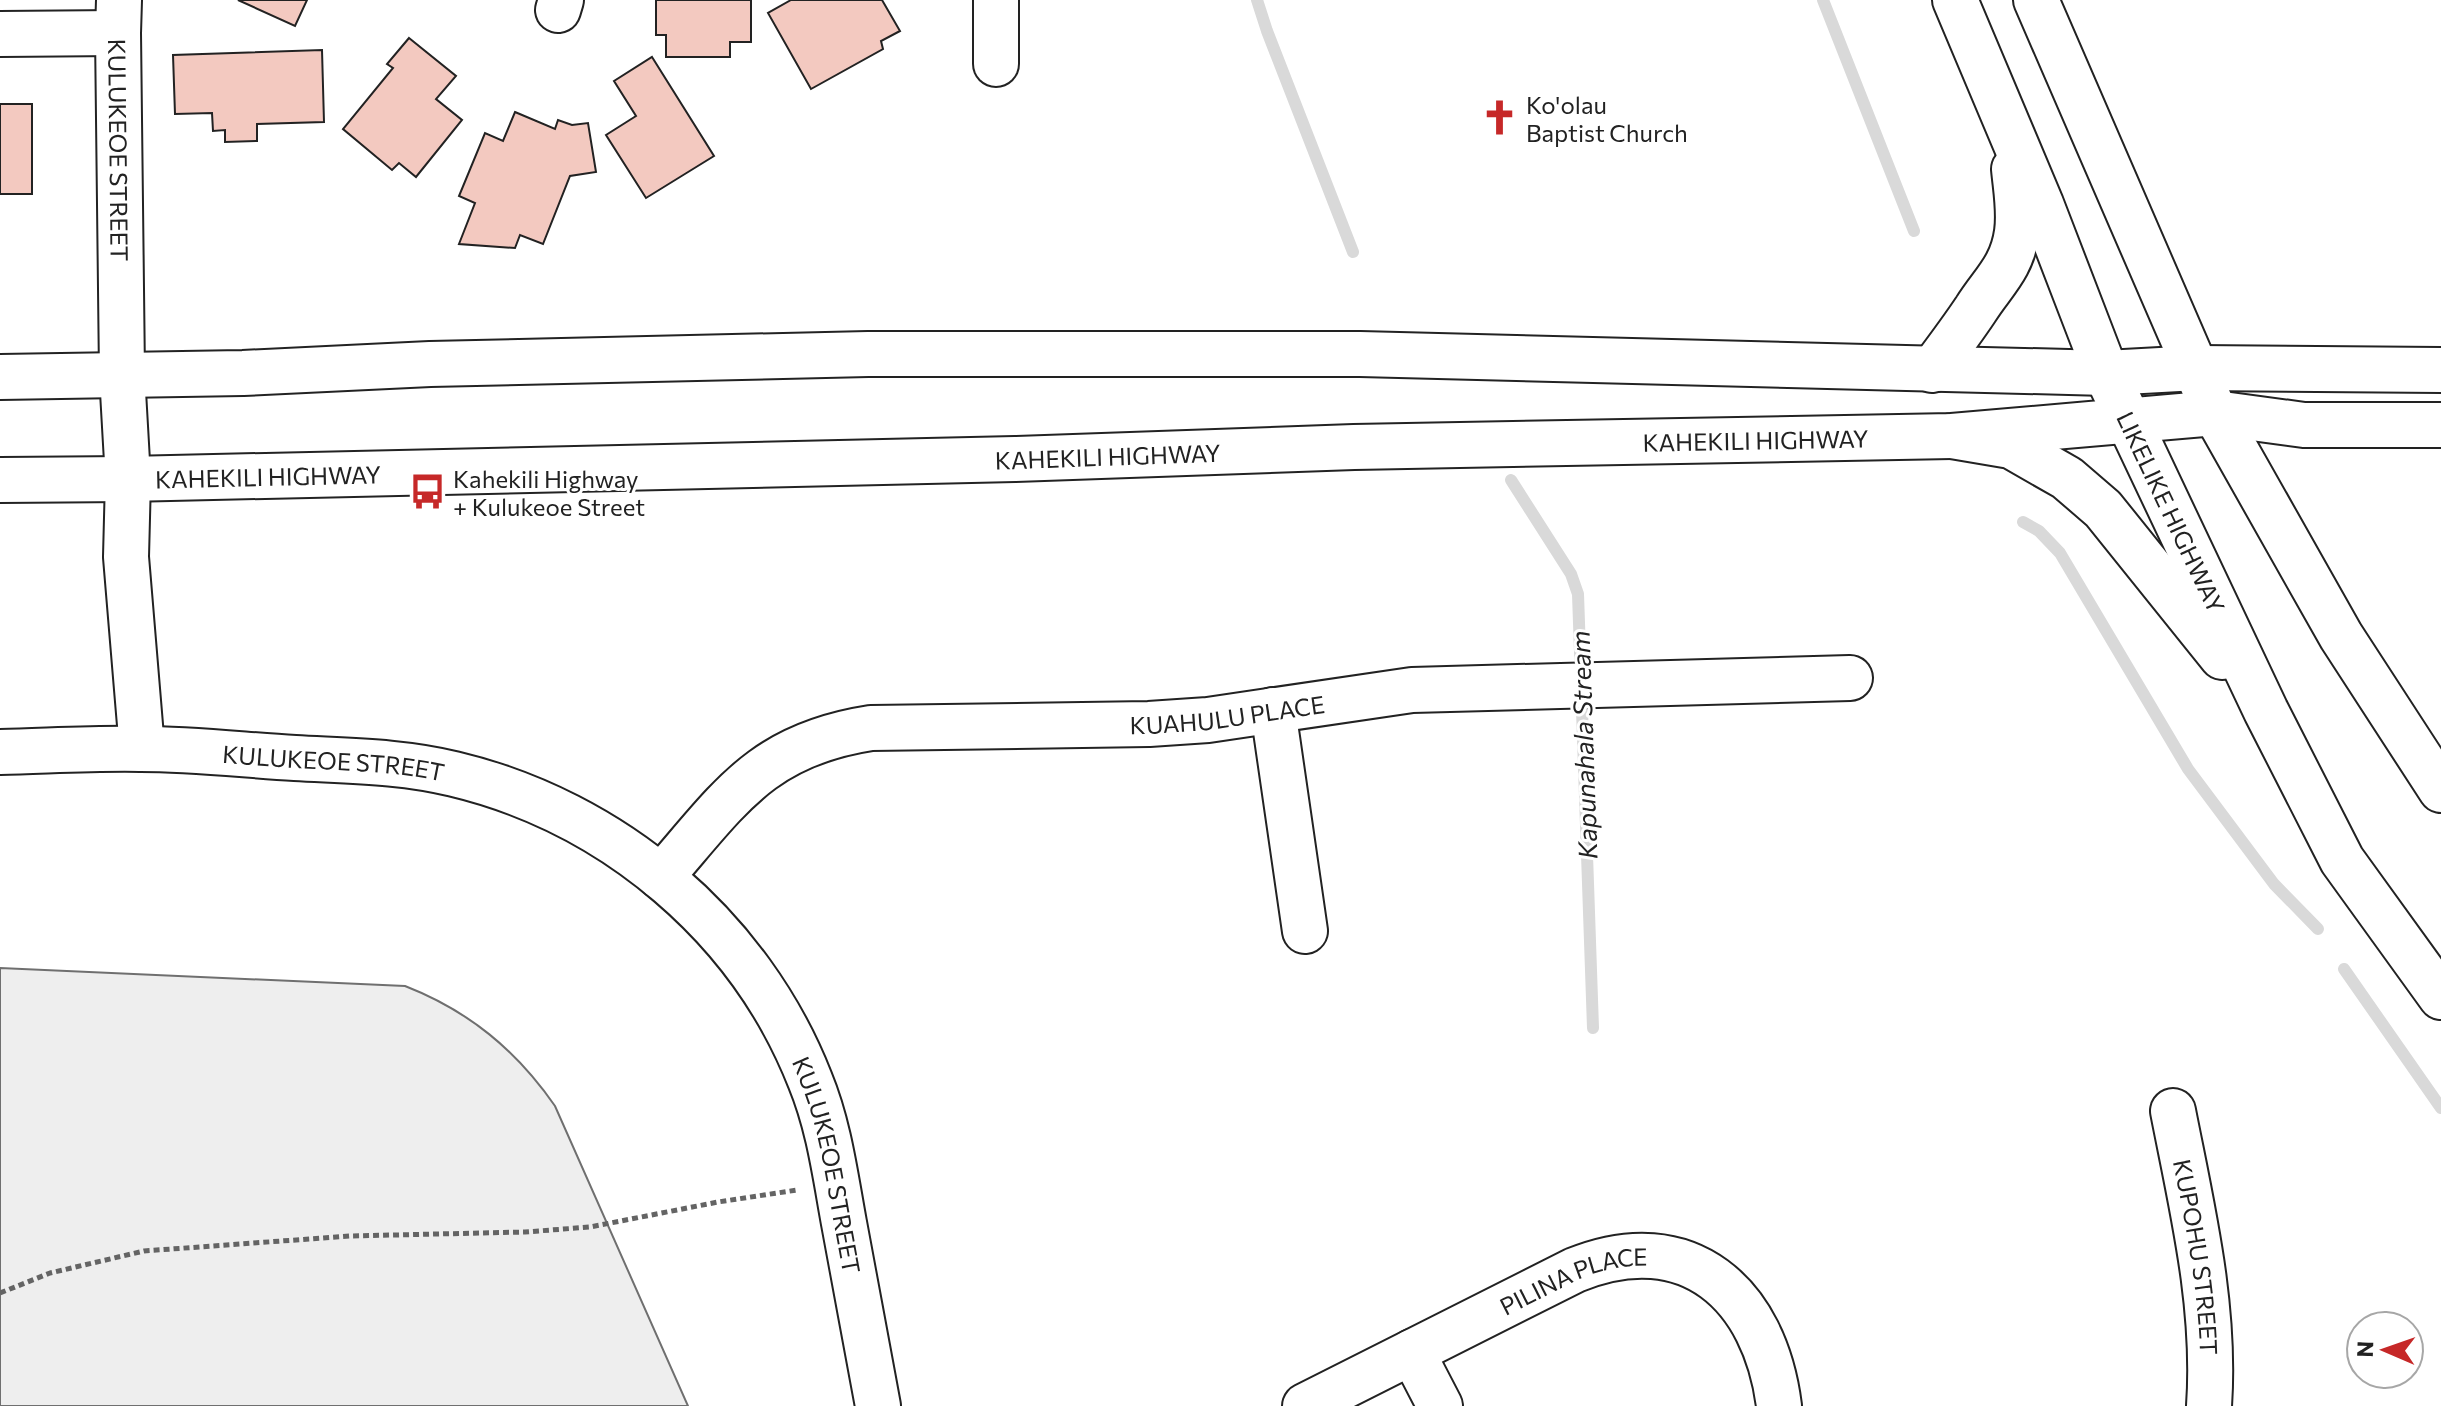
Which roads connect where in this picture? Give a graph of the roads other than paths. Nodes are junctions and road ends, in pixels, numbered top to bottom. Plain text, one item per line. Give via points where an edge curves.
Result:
1 (996, 0) edge
2 (1955, 0) edge
3 (2036, 0) edge
4 (118, 17) edge
5 (0, 34) edge
6 (996, 64) dead end
7 (2010, 131) junction
8 (2197, 368) junction
9 (1932, 370) junction
10 (2441, 370) edge
11 (2106, 373) junction
12 (122, 374) junction
13 (0, 377) edge
14 (2215, 413) junction
15 (2128, 420) junction
16 (2441, 425) edge
17 (1952, 436) junction
18 (128, 479) junction
19 (0, 480) edge
20 (1850, 678) dead end
21 (1273, 710) junction
22 (2266, 711) junction
23 (142, 749) junction
24 (0, 752) edge
25 (2441, 790) edge
26 (661, 877) junction
27 (1305, 931) dead end
28 (2441, 997) edge
29 (2173, 1111) dead end
30 (1412, 1352) junction
31 (878, 1406) edge
32 (1305, 1406) edge
33 (1440, 1406) edge
34 (1779, 1406) edge
35 (2209, 1406) edge

1 - 6 main road
2 - 7 main road, LIKELIKE HIGHWAY
3 - 8 main road
4 - 5 main road
4 - 12 main road, KULUKEOE STREET
7 - 9 main road via 2018,211 2010,256
7 - 11 main road, LIKELIKE HIGHWAY
8 - 10 main road
8 - 11 main road
8 - 14 main road
9 - 11 main road
9 - 12 main road via 1360,354 868,354
11 - 15 main road, LIKELIKE HIGHWAY
12 - 13 main road
12 - 18 main road, KULUKEOE STREET
14 - 15 main road, KAHEKILI HIGHWAY
14 - 16 main road, KAHEKILI HIGHWAY via 2304,425
14 - 25 main road via 2341,636
15 - 17 main road, KAHEKILI HIGHWAY
15 - 22 main road, LIKELIKE HIGHWAY
17 - 18 main road, KAHEKILI HIGHWAY
17 - 22 main road via 2011,446 2067,478 2103,509
18 - 19 main road, KAHEKILI HIGHWAY
18 - 23 main road, KULUKEOE STREET via 126,557
20 - 21 main road, KUAHULU PLACE via 1412,690
21 - 26 main road, KUAHULU PLACE via 1149,724 871,728 837,733 804,744 752,777
21 - 27 main road
22 - 28 main road, LIKELIKE HIGHWAY via 2342,860
23 - 24 main road
23 - 26 main road, KULUKEOE STREET via 399,764 453,773 556,809
26 - 31 main road, KULUKEOE STREET via 726,941 759,983 810,1079 827,1130
29 - 35 main road, KUPOHU STREET via 2206,1287
30 - 32 main road, PILINA PLACE
30 - 33 main road
30 - 34 main road, PILINA PLACE via 1599,1260 1652,1255 1699,1269 1738,1299 1763,1341

